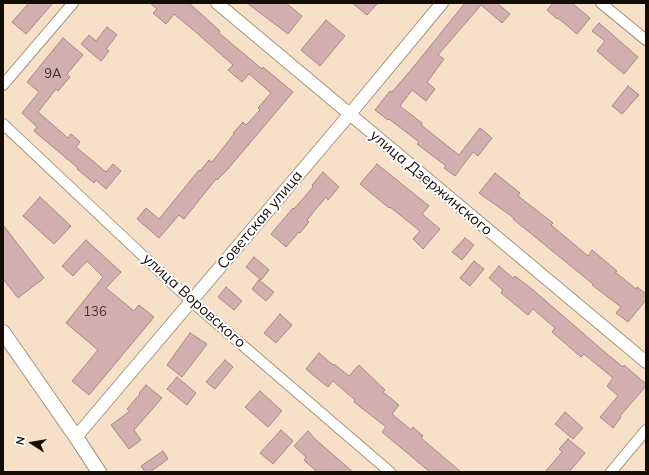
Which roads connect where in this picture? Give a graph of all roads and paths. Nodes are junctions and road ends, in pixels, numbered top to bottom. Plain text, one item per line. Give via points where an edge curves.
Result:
1 (73, 3) edge
2 (217, 3) edge
3 (442, 3) edge
4 (601, 3) edge
5 (646, 40) edge
6 (3, 85) edge
7 (349, 115) junction
8 (3, 124) edge
9 (191, 301) junction
10 (3, 332) edge
11 (646, 362) edge
12 (646, 430) edge
13 (78, 434) junction
14 (98, 472) edge
15 (106, 472) edge
16 (390, 472) edge
17 (611, 472) edge

1 - 6 street
2 - 7 street, улица Дзержинского
3 - 7 street, Советская улица
4 - 5 street
7 - 9 street, Советская улица
7 - 11 street, улица Дзержинского
8 - 9 street, улица Воровского
9 - 13 street, Советская улица
9 - 16 street, улица Воровского
10 - 13 main road
12 - 17 street
13 - 14 main road
13 - 15 main road

